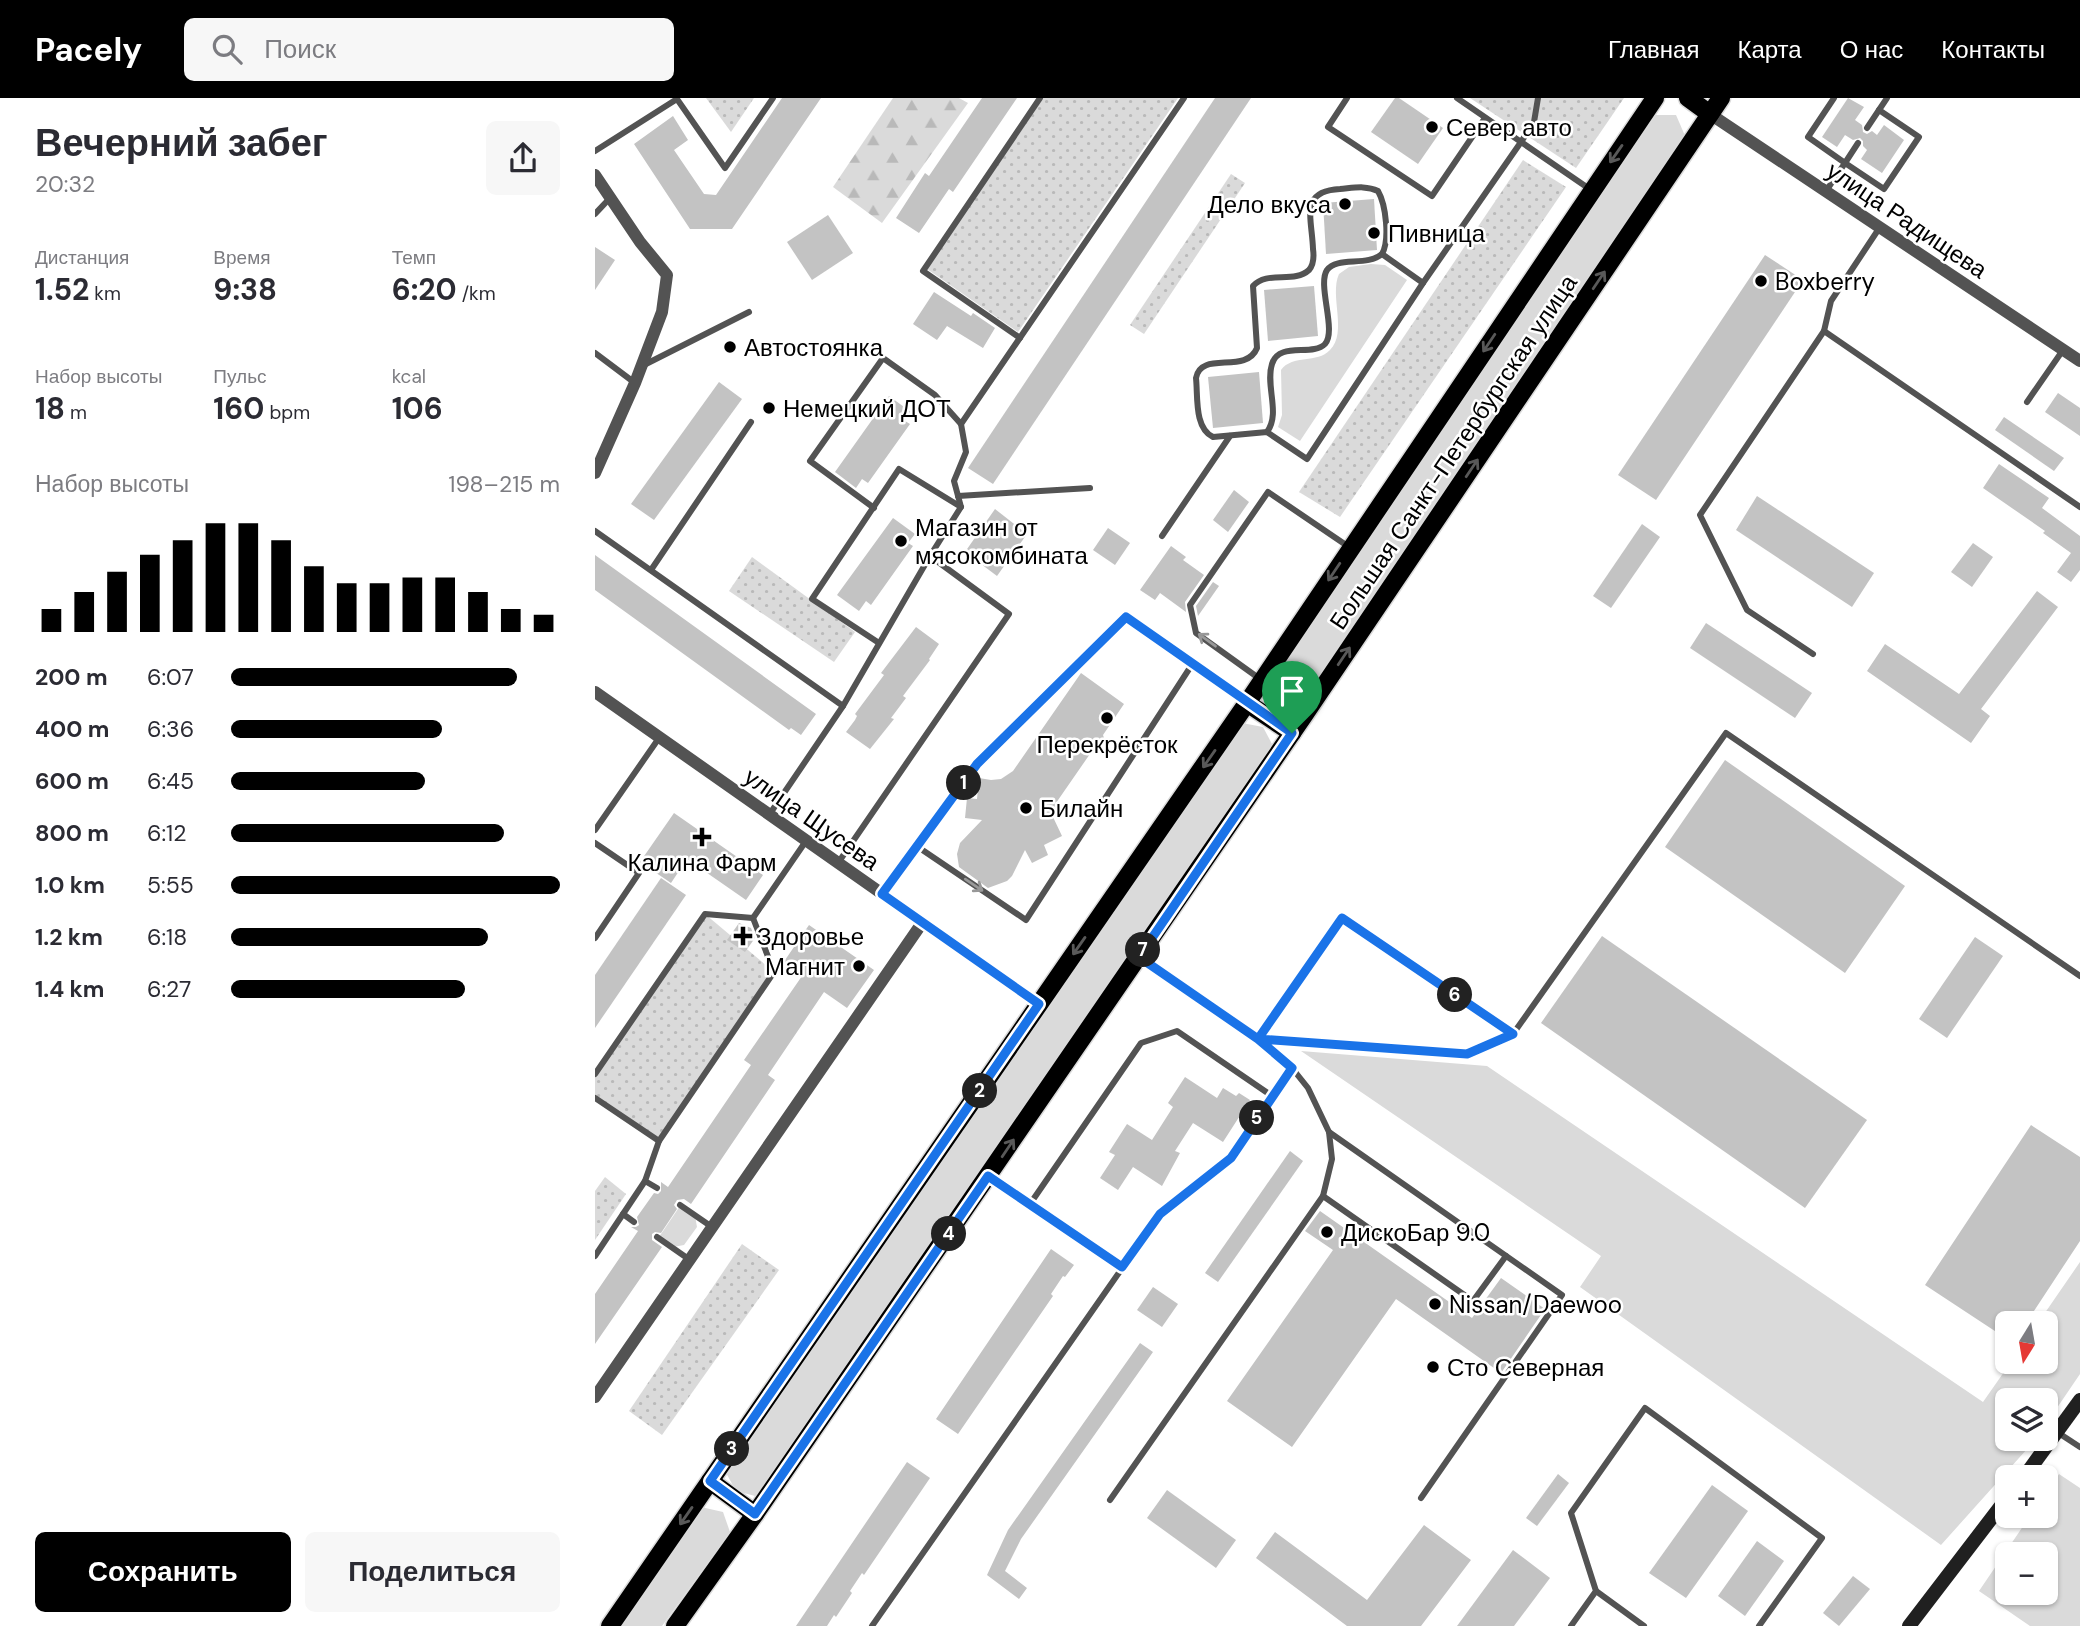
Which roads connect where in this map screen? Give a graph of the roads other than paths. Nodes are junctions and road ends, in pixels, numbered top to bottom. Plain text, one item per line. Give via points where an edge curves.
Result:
1 (773, 98) edge
2 (1040, 98) edge
3 (1184, 98) edge
4 (1347, 98) edge
5 (1457, 98) edge
6 (1538, 98) edge
7 (1654, 98) edge
8 (1688, 98) edge
9 (1721, 98) edge
10 (1834, 98) edge
11 (1887, 98) edge
12 (677, 99) edge
13 (1879, 110) junction
14 (1710, 114) junction
15 (1485, 118) junction
16 (1867, 128) dead end
17 (1521, 142) junction
18 (1858, 143) dead end
19 (595, 151) edge
20 (1845, 163) junction
21 (595, 175) edge
22 (1591, 190) junction
23 (1826, 191) junction
24 (610, 198) junction
25 (595, 214) edge
26 (1880, 228) junction
27 (1382, 254) junction
28 (1423, 284) junction
29 (749, 312) dead end
30 (1824, 331) junction
31 (1020, 338) junction
32 (2063, 350) junction
33 (595, 353) edge
34 (2080, 361) edge
35 (642, 366) junction
36 (635, 383) junction
37 (2027, 402) dead end
38 (751, 422) dead end
39 (961, 424) junction
40 (1267, 432) junction
41 (1230, 436) junction
42 (595, 473) edge
43 (1090, 488) dead end
44 (958, 496) junction
45 (961, 507) junction
46 (2080, 507) edge
47 (874, 508) junction
48 (595, 531) edge
49 (1162, 536) dead end
50 (1351, 548) junction
51 (930, 556) junction
52 (651, 570) junction
53 (879, 643) junction
54 (1813, 654) dead end
55 (1192, 663) junction
56 (1262, 680) junction
57 (595, 692) edge
58 (1247, 703) junction
59 (843, 706) junction
60 (1292, 733) junction
61 (659, 738) junction
62 (769, 815) junction
63 (595, 830) edge
64 (806, 841) junction
65 (595, 843) edge
66 (918, 847) junction
67 (838, 863) junction
68 (882, 894) junction
69 (754, 918) junction
70 (922, 923) junction
71 (595, 938) edge
72 (1139, 957) junction
73 (2080, 976) edge
74 (1039, 1004) junction
75 (1513, 1034) junction
76 (1258, 1039) junction
77 (1292, 1068) junction
78 (595, 1074) edge
79 (1272, 1096) junction
80 (595, 1098) edge
81 (1329, 1132) junction
82 (659, 1141) junction
83 (988, 1176) junction
84 (645, 1181) junction
85 (657, 1188) dead end
86 (1323, 1196) junction
87 (680, 1205) dead end
88 (1030, 1205) junction
89 (623, 1214) junction
90 (634, 1222) dead end
91 (712, 1227) junction
92 (657, 1237) dead end
93 (595, 1256) edge
94 (1506, 1256) junction
95 (690, 1260) junction
96 (1122, 1267) junction
97 (595, 1397) edge
98 (2080, 1399) edge
99 (2058, 1431) edge
100 (2058, 1433) edge
101 (2080, 1447) edge
102 (710, 1481) junction
103 (1420, 1499) dead end
104 (1111, 1500) dead end
105 (1995, 1513) edge
106 (755, 1514) junction
107 (1596, 1591) junction
108 (610, 1626) edge
109 (675, 1626) edge
110 (872, 1626) edge
111 (1571, 1626) edge
112 (1644, 1626) edge
113 (1759, 1626) edge
114 (1909, 1626) edge

1 - 12 lane via 725,169
2 - 31 lane via 923,271
3 - 31 lane
4 - 15 lane via 1328,127 1432,196
5 - 15 lane
6 - 17 lane via 1534,122
7 -> 22 main road, Большая Санкт-Петербургская улица
8 - 14 main road
9 - 14 main road, Большая Санкт-Петербургская улица
10 - 20 lane via 1808,137
11 - 13 lane
12 - 19 lane
13 - 16 lane
13 - 20 lane via 1919,137 1884,189
14 - 23 street, улица Радищева
60 -> 14 main road, Большая Санкт-Петербургская улица
15 - 17 lane
17 - 22 lane
17 - 28 lane
18 - 20 lane
20 - 23 lane
21 - 24 street
22 -> 50 main road, Большая Санкт-Петербургская улица
23 - 26 street, улица Радищева
24 - 25 lane
24 - 35 street via 667,275 662,313
26 - 30 lane via 1831,301
26 - 32 street, улица Радищева
27 - 28 lane
27 - 40 lane via 1373,261 1337,263 1326,272 1326,344 1274,359 1270,374 1273,420
27 - 41 lane via 1386,242 1384,205 1378,191 1333,189 1316,195 1311,204 1311,267 1301,274 1262,279 1253,286 1255,354 1247,360 1204,366 1198,372 1204,430 1213,437
28 - 40 lane via 1307,459
29 - 35 lane
30 - 46 lane
30 - 54 lane via 1700,515 1747,610
31 - 39 lane
32 - 34 street, улица Радищева
32 - 37 lane
33 - 36 lane
35 - 36 street
36 - 42 street
38 - 52 lane
39 - 44 lane via 966,453 954,481
39 - 47 lane via 935,395 883,358 810,461
40 - 41 lane
41 - 49 lane
43 - 44 lane
44 - 45 lane
45 - 47 lane via 899,469
45 - 51 lane
47 - 53 lane via 812,599
48 - 52 lane
50 -> 56 main road, Большая Санкт-Петербургская улица
56 -> 50 lane via 1196,633 1190,605 1268,492
51 - 53 lane
51 - 67 lane via 1009,614
52 - 59 lane
53 - 59 lane
55 - 58 lane
55 - 66 lane via 1126,617 977,764
66 -> 55 lane via 1025,920
56 - 58 main road, Большая Санкт-Петербургская улица
57 - 61 street, улица Щусева
58 - 60 main road
58 -> 74 main road, Большая Санкт-Петербургская улица
59 - 62 lane
60 - 72 main road, Большая Санкт-Петербургская улица
61 - 62 street, улица Щусева
61 - 63 lane
62 - 64 street, улица Щусева
64 - 67 street, улица Щусева
64 - 69 lane
65 - 71 lane via 639,873
66 - 68 lane
67 - 68 street, улица Щусева
68 - 70 street, улица Щусева
69 - 78 lane via 705,914
69 - 82 lane via 774,972
70 - 74 street, улица Щусева
70 - 91 street
72 - 76 lane
83 -> 72 main road, Большая Санкт-Петербургская улица
73 - 75 lane via 1725,733
74 - 102 main road, Большая Санкт-Петербургская улица
75 - 76 lane via 1467,1054
75 - 76 lane via 1342,918
76 - 77 lane
77 - 79 lane
77 - 81 lane via 1308,1088
79 - 88 lane via 1178,1031 1141,1043
79 - 96 lane via 1231,1158 1160,1214
80 - 82 lane
81 - 86 lane via 1332,1159
81 - 94 lane
82 - 84 lane
83 - 88 lane
83 - 106 main road, Большая Санкт-Петербургская улица
84 - 85 lane
84 - 89 lane
86 - 94 lane via 1473,1301
86 - 104 lane
87 - 91 lane
88 - 96 lane
89 - 90 lane
89 - 93 lane
91 - 95 street
92 - 95 lane
94 - 103 lane via 1562,1295
95 - 97 street
96 - 110 lane
98 - 99 main road
100 - 101 lane
102 - 106 main road
102 -> 108 main road, Большая Санкт-Петербургская улица
105 - 114 main road
106 - 109 main road, Большая Санкт-Петербургская улица
107 - 111 lane
107 - 112 lane
107 - 113 lane via 1571,1513 1645,1408 1822,1538

